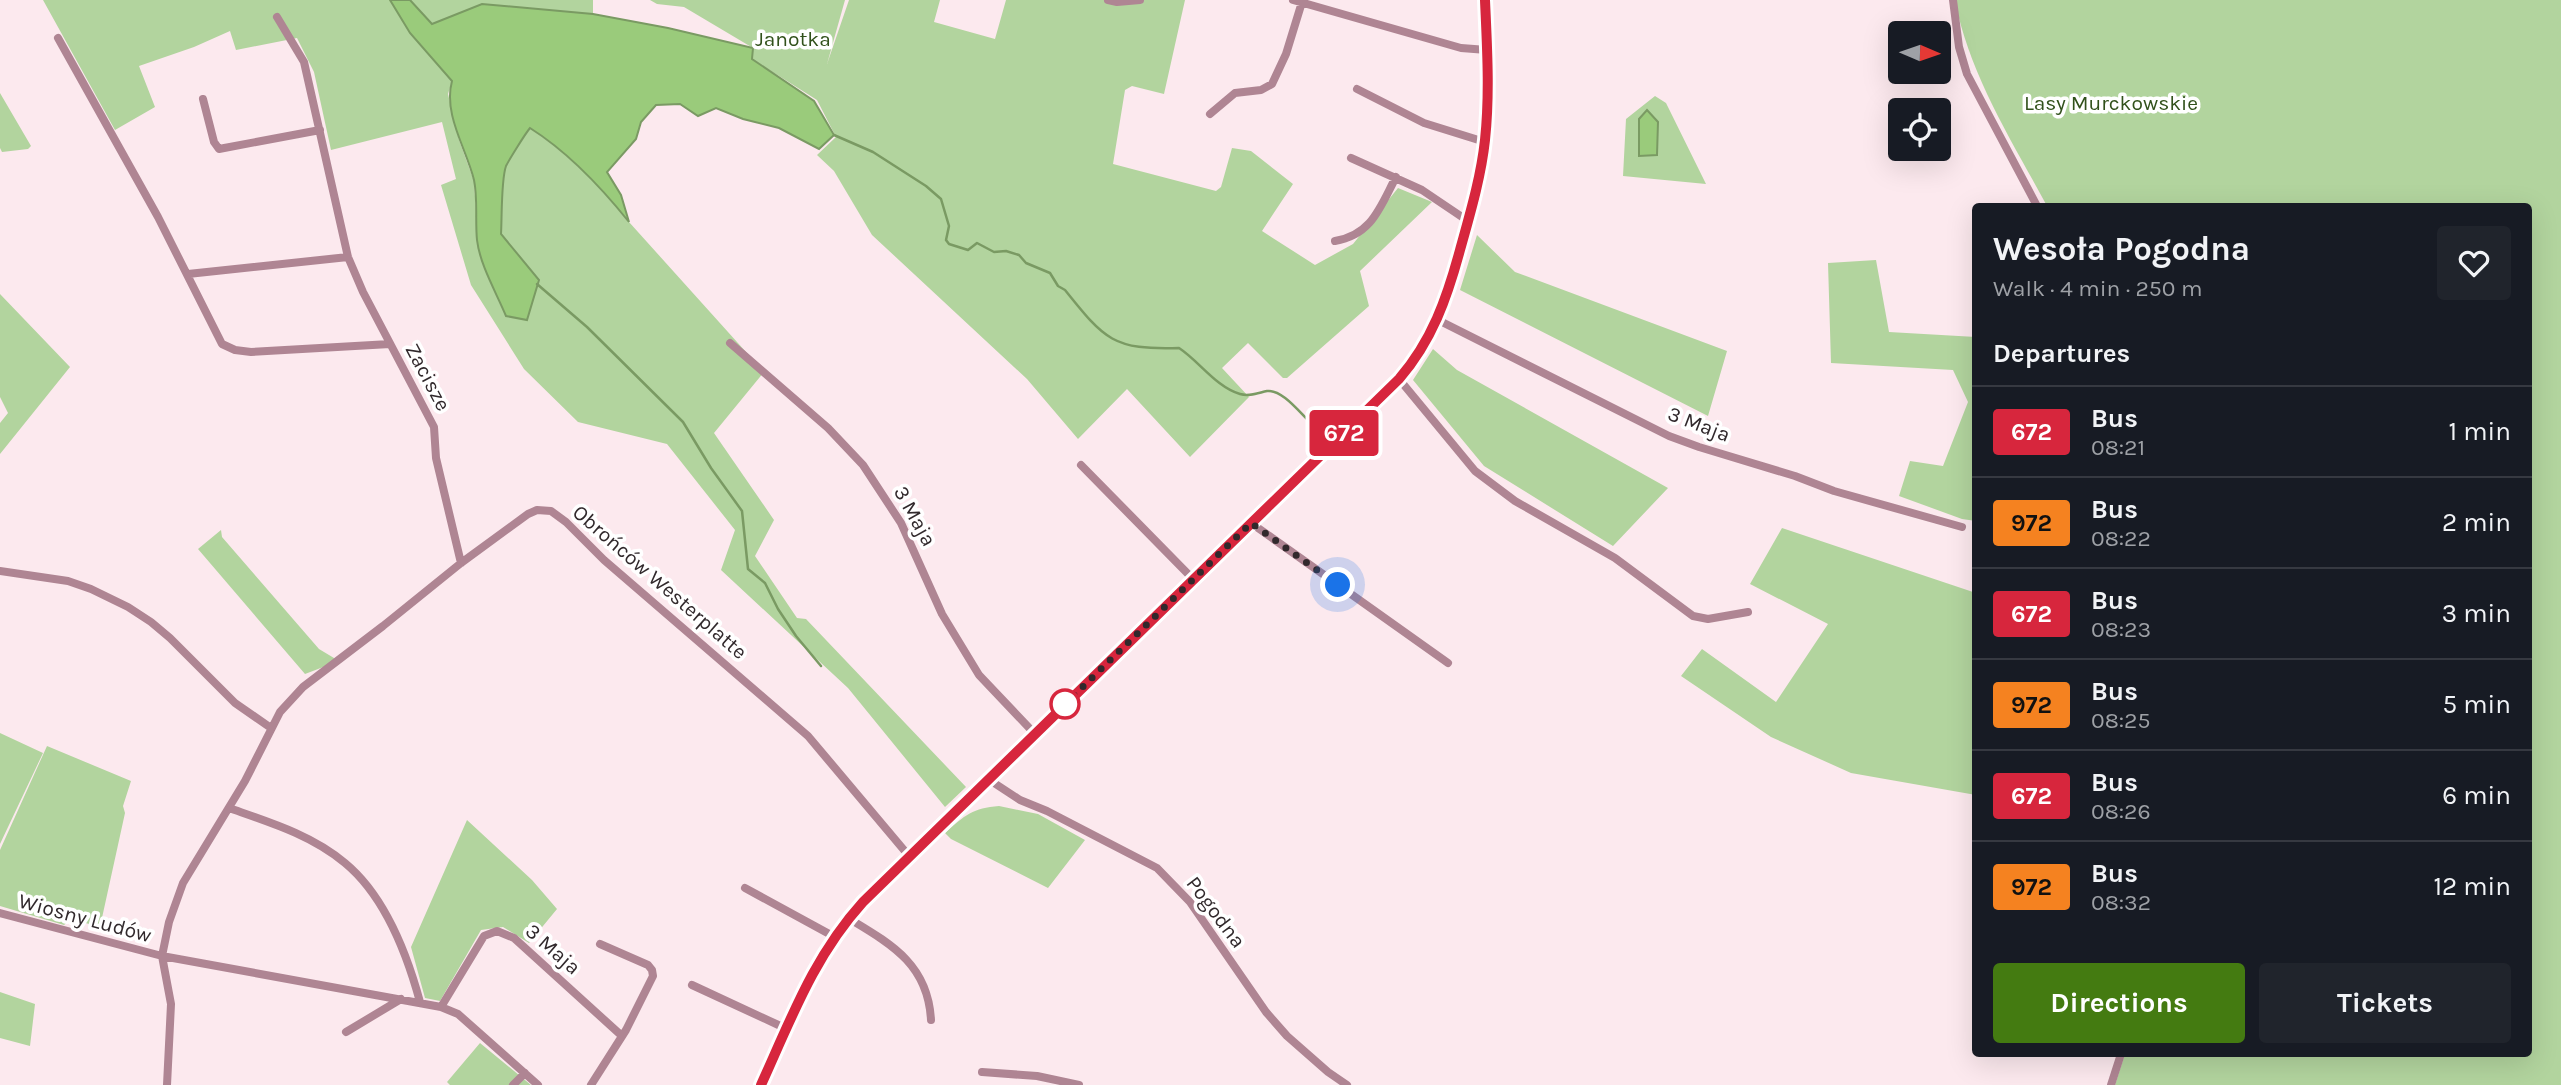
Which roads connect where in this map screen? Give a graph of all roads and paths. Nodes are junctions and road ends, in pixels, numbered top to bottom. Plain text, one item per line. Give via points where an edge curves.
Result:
1 (1108, 0) edge
2 (1140, 0) edge
3 (1485, 0) edge
4 (1953, 0) edge
5 (1298, 1) edge
6 (1316, 3) edge
7 (277, 17) dead end
8 (58, 38) dead end
9 (1488, 50) junction
10 (1357, 89) dead end
11 (203, 99) dead end
12 (1210, 114) dead end
13 (320, 130) junction
14 (1485, 142) junction
15 (1351, 158) dead end
16 (1396, 177) junction
17 (2035, 203) edge
18 (1468, 221) junction
19 (1335, 241) dead end
20 (348, 257) junction
21 (188, 274) junction
22 (1438, 320) junction
23 (730, 343) dead end
24 (390, 344) junction
25 (1399, 379) junction
26 (1081, 465) dead end
27 (1251, 523) junction
28 (1962, 527) dead end
29 (461, 563) junction
30 (0, 571) edge
31 (1193, 579) junction
32 (1748, 612) dead end
33 (1448, 663) dead end
34 (271, 728) junction
35 (1034, 733) junction
36 (988, 779) junction
37 (229, 808) junction
38 (909, 856) junction
39 (745, 888) dead end
40 (0, 913) edge
41 (848, 918) junction
42 (833, 936) junction
43 (600, 944) dead end
44 (162, 956) junction
45 (692, 985) dead end
46 (401, 999) junction
47 (420, 1002) junction
48 (437, 1006) junction
49 (930, 1020) dead end
50 (786, 1029) junction
51 (346, 1032) dead end
52 (622, 1037) junction
53 (2120, 1057) edge
54 (982, 1072) dead end
55 (525, 1073) junction
56 (167, 1085) edge
57 (513, 1085) edge
58 (538, 1085) edge
59 (592, 1085) edge
60 (761, 1085) edge
61 (1079, 1085) edge
62 (1347, 1085) edge
63 (2111, 1085) edge

1 - 2 street
3 - 9 street
4 - 17 street via 1967,74
5 - 6 street
5 - 12 street via 1286,54 1272,84 1235,93
6 - 9 street via 1461,48
7 - 13 street, Zacisze via 304,62
8 - 21 street
9 - 14 street
10 - 14 street via 1424,123
11 - 13 street via 219,149
13 - 20 street, Zacisze
14 - 18 street
15 - 16 street
16 - 18 street
16 - 19 street via 1362,232
18 - 22 street
20 - 21 street
20 - 24 street, Zacisze
21 - 24 street via 222,344 235,351
22 - 25 street
22 - 28 street, 3 Maja via 1669,436 1897,511
23 - 35 street, 3 Maja via 828,428 863,465 901,523 942,614 979,676
24 - 29 street, Zacisze via 434,427 436,458
25 - 27 street
25 - 32 street via 1475,471 1515,500 1615,558 1693,616 1708,619
26 - 31 street
27 - 31 street
27 - 33 street
29 - 34 street, Obrońców Westerplatte via 303,687
29 - 38 street, Obrońców Westerplatte via 528,514 551,511 808,736
30 - 34 street via 68,581 128,607 170,638 235,703
31 - 35 street
34 - 37 street, Obrońców Westerplatte
35 - 36 street
36 - 38 street
36 - 62 street, Pogodna via 1020,800 1157,868 1190,902 1273,1020 1306,1054
37 - 44 street, Obrońców Westerplatte via 183,883
37 - 47 street via 318,844 360,877 394,928 410,962
38 - 41 street
39 - 42 street
40 - 44 street, Wiosny Ludów
41 - 42 street
41 - 49 street via 912,964 925,988
42 - 50 street
43 - 52 street, 3 Maja via 652,970
44 - 46 street
44 - 56 street, Obrońców Westerplatte via 171,1004
45 - 50 street
46 - 47 street
46 - 51 street
47 - 48 street
48 - 52 street, 3 Maja via 484,936 497,931 514,938
48 - 55 street via 458,1014
50 - 60 street
52 - 59 street, 3 Maja
53 - 63 street
54 - 61 street
55 - 57 street
55 - 58 street

